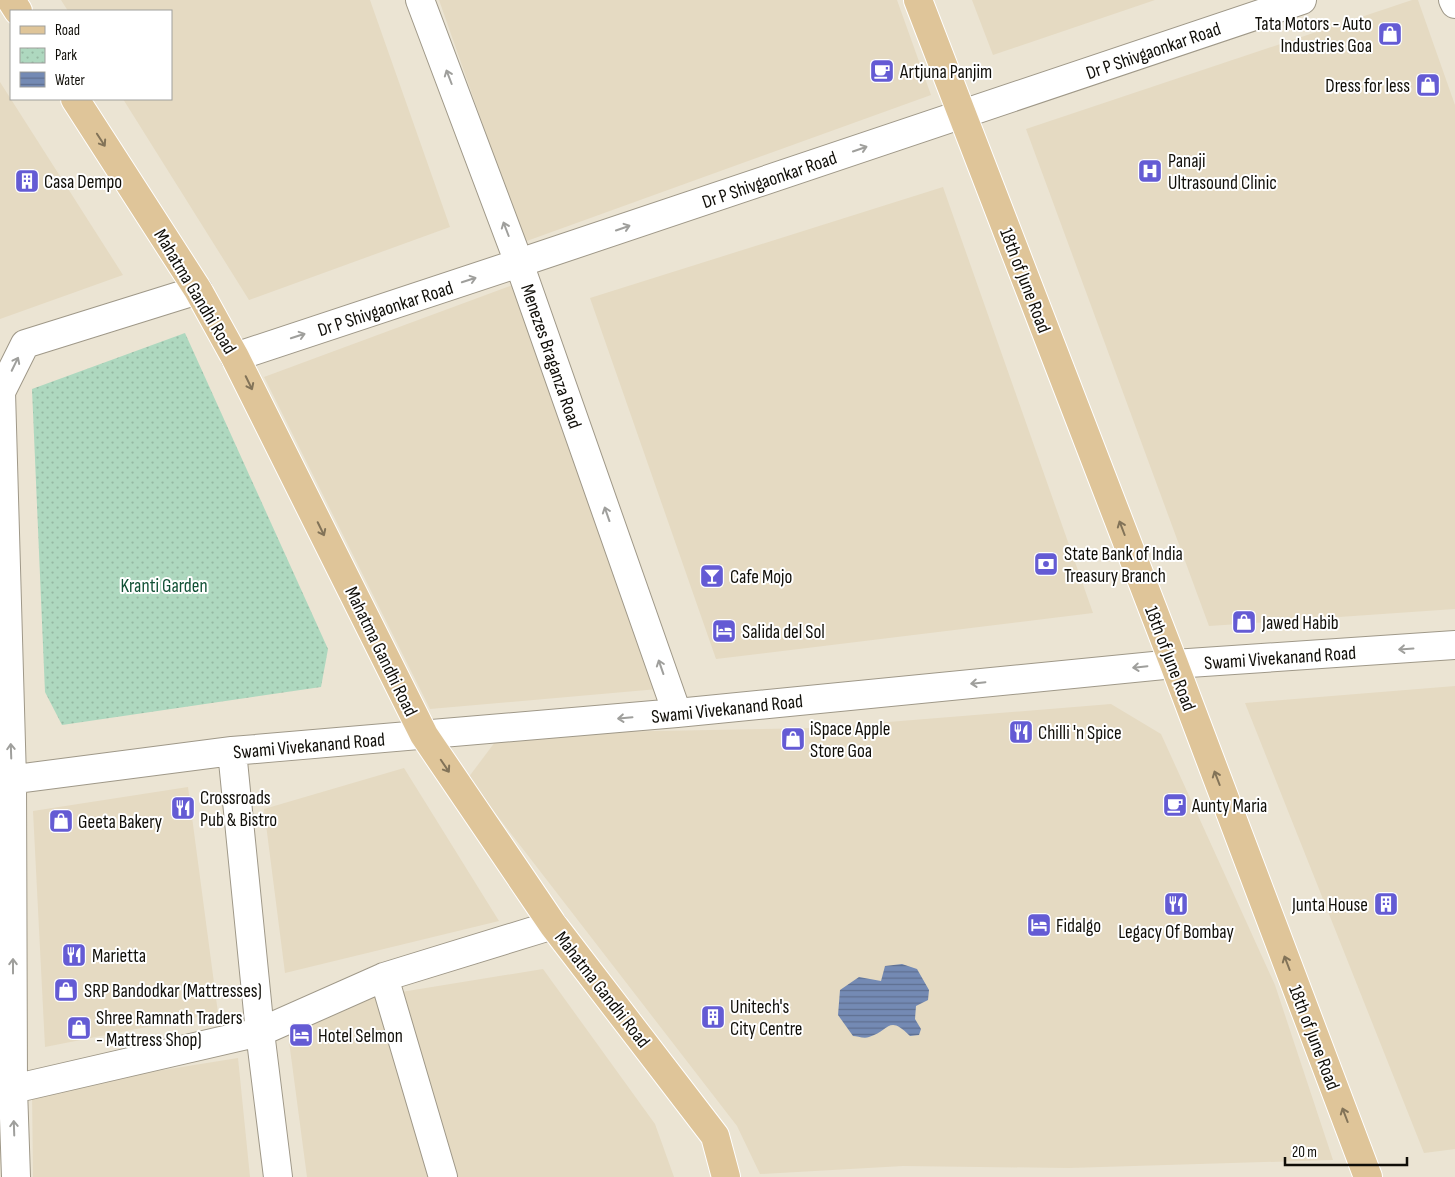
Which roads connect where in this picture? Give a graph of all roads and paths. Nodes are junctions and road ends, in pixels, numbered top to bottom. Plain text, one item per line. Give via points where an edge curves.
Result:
1 (420, 0) edge
2 (918, 0) edge
3 (1302, 0) edge
4 (1454, 0) edge
5 (1455, 4) edge
6 (76, 100) edge
7 (962, 115) junction
8 (519, 263) junction
9 (198, 290) junction
10 (235, 357) junction
11 (1455, 645) edge
12 (1174, 664) junction
13 (677, 713) junction
14 (424, 735) junction
15 (232, 751) junction
16 (6, 780) edge
17 (553, 925) junction
18 (384, 977) junction
19 (260, 1032) junction
20 (13, 1089) junction
21 (16, 1177) edge
22 (278, 1177) edge
23 (443, 1177) edge
24 (726, 1177) edge
25 (1368, 1177) edge

8 -> 1 street, Menezes Braganza Road
2 - 7 main road, 18th of June Road
3 - 7 street, Dr P Shivgaonkar Road
4 - 5 street
6 -> 9 main road, Mahatma Gandhi Road
8 -> 7 street, Dr P Shivgaonkar Road
12 -> 7 main road, 18th of June Road
10 -> 8 street, Dr P Shivgaonkar Road
13 -> 8 street, Menezes Braganza Road
9 - 10 main road, Mahatma Gandhi Road
16 -> 9 street via 2,392 25,344
10 -> 14 main road, Mahatma Gandhi Road
11 -> 12 street, Swami Vivekanand Road
12 -> 13 street, Swami Vivekanand Road
25 -> 12 main road, 18th of June Road
13 -> 14 street, Swami Vivekanand Road
14 - 15 street, Swami Vivekanand Road
14 -> 17 main road, Mahatma Gandhi Road
15 - 16 street, Swami Vivekanand Road
15 - 19 street
20 -> 16 street
17 - 18 street
17 - 24 main road, Mahatma Gandhi Road via 715,1136
18 - 19 street
18 - 23 street
19 - 20 street
19 - 22 street
21 -> 20 street

